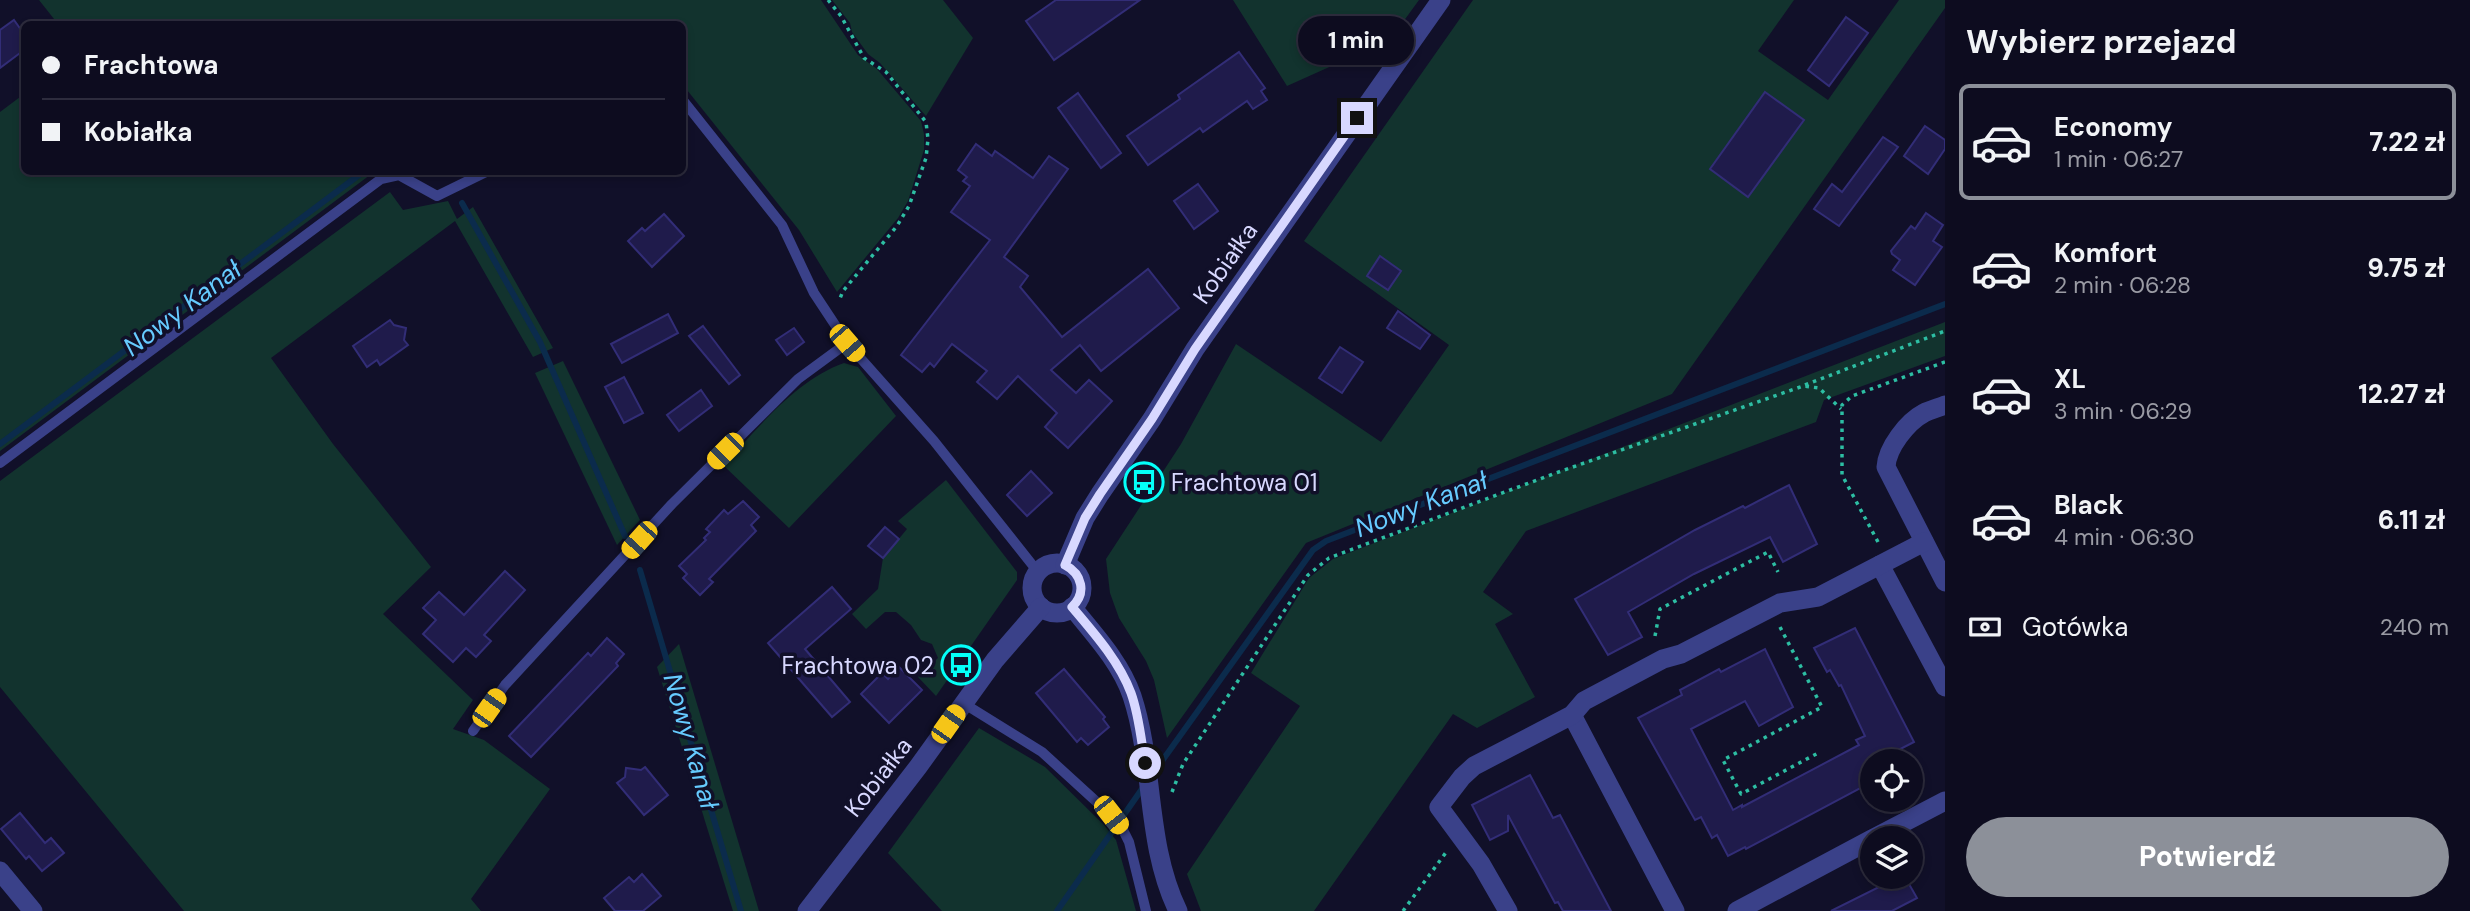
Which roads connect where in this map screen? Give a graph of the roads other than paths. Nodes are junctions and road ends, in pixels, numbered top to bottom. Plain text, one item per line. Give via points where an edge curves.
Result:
1 (1441, 0) edge
2 (686, 104) edge
3 (399, 175) edge
4 (399, 175) edge
5 (480, 175) edge
6 (847, 343) junction
7 (1945, 405) edge
8 (0, 463) edge
9 (1924, 542) junction
10 (1881, 558) junction
11 (1065, 565) junction
12 (1038, 572) junction
13 (1945, 582) edge
14 (1041, 607) junction
15 (1072, 607) junction
16 (1945, 687) edge
17 (963, 703) junction
18 (1572, 715) junction
19 (474, 731) dead end
20 (1945, 801) edge
21 (1898, 826) edge
22 (1860, 846) edge
23 (0, 871) edge
24 (33, 911) edge
25 (807, 911) edge
26 (1146, 911) edge
27 (1178, 911) edge
28 (1508, 911) edge
29 (1675, 911) edge
30 (1737, 911) edge

1 - 11 street, Kobiałka via 1195,349 1085,518
2 - 6 lane via 782,225 814,293
3 - 8 lane via 381,179
4 - 5 lane via 437,196
6 - 12 lane via 934,441
6 - 19 lane via 798,379 672,504 505,685
7 - 9 street via 1913,422 1887,458 1890,477
9 - 10 street
9 - 13 street
10 - 16 street
10 - 18 street via 1818,597 1780,603 1663,659 1584,701
11 - 12 street via 1055,563
11 - 15 street via 1073,569 1082,586
12 - 14 street via 1032,590
14 - 15 street via 1059,613
14 - 17 street, Kobiałka
15 - 27 street via 1127,684 1138,719 1155,835
17 - 25 street, Kobiałka
17 - 26 lane via 1042,752 1111,815 1129,842
18 - 28 street via 1474,766 1439,807
18 - 29 street
20 - 21 street
22 - 30 street
23 - 24 street

